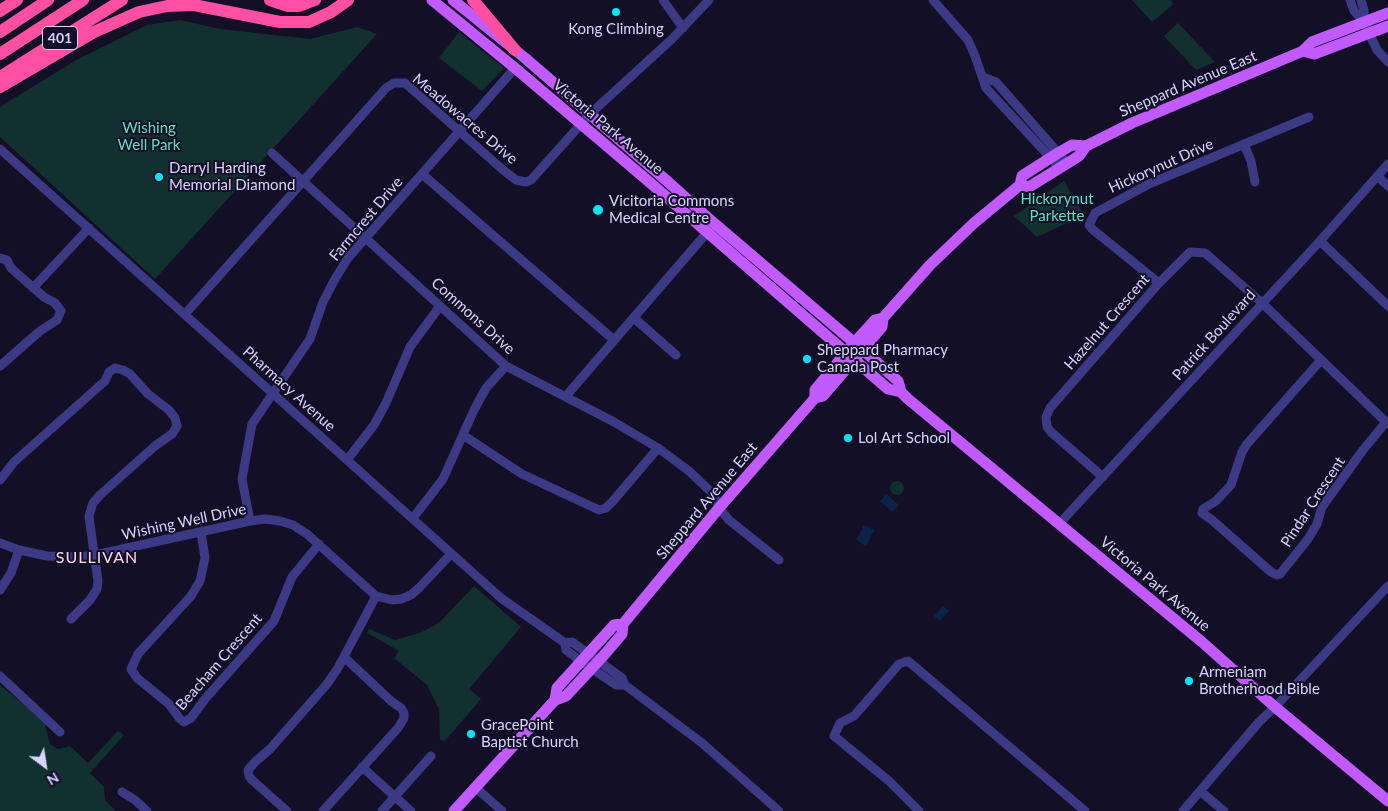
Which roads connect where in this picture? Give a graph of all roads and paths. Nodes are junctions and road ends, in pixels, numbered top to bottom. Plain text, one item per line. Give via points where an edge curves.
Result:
1 (17, 0) edge
2 (48, 0) edge
3 (83, 0) edge
4 (122, 0) edge
5 (270, 0) edge
6 (315, 0) edge
7 (348, 0) edge
8 (432, 0) edge
9 (453, 0) edge
10 (473, 0) edge
11 (663, 0) edge
12 (709, 0) edge
13 (933, 0) edge
14 (1350, 0) edge
15 (1360, 0) edge
16 (0, 11) edge
17 (1388, 13) edge
18 (1364, 22) junction
19 (1388, 26) edge
20 (683, 28) junction
21 (0, 32) edge
22 (1369, 34) junction
23 (515, 50) junction
24 (1303, 51) junction
25 (0, 54) edge
26 (1388, 62) edge
27 (515, 68) junction
28 (0, 77) edge
29 (0, 87) edge
30 (590, 114) junction
31 (1309, 117) dead end
32 (580, 124) junction
33 (460, 131) junction
34 (1244, 144) junction
35 (1086, 146) junction
36 (0, 149) edge
37 (272, 153) dead end
38 (1054, 155) junction
39 (1388, 164) edge
40 (1063, 165) junction
41 (422, 174) junction
42 (1377, 176) junction
43 (303, 181) junction
44 (1255, 182) dead end
45 (1020, 185) junction
46 (1388, 186) edge
47 (89, 228) junction
48 (711, 228) junction
49 (366, 237) junction
50 (1320, 241) junction
51 (0, 258) edge
52 (1159, 283) junction
53 (34, 288) junction
54 (1262, 303) junction
55 (440, 306) junction
56 (1388, 306) edge
57 (185, 314) junction
58 (634, 318) junction
59 (614, 340) junction
60 (858, 346) junction
61 (676, 355) dead end
62 (850, 356) junction
63 (1321, 360) junction
64 (0, 366) edge
65 (506, 366) junction
66 (900, 392) junction
67 (272, 393) junction
68 (566, 396) junction
69 (1387, 423) edge
70 (463, 435) junction
71 (658, 448) junction
72 (347, 460) junction
73 (1103, 478) junction
74 (0, 480) edge
75 (719, 508) junction
76 (413, 518) junction
77 (250, 521) junction
78 (1059, 524) junction
79 (201, 532) junction
80 (0, 543) edge
81 (319, 544) junction
82 (18, 550) junction
83 (451, 554) junction
84 (95, 555) junction
85 (779, 560) dead end
86 (1388, 586) edge
87 (0, 590) edge
88 (376, 596) junction
89 (71, 619) dead end
90 (344, 657) junction
91 (590, 661) junction
92 (0, 676) edge
93 (1275, 707) junction
94 (60, 732) dead end
95 (431, 756) dead end
96 (362, 767) junction
97 (475, 787) junction
98 (1200, 791) junction
99 (122, 792) dead end
100 (395, 797) junction
101 (1388, 801) edge
102 (146, 811) edge
103 (288, 811) edge
104 (323, 811) edge
105 (382, 811) edge
106 (411, 811) edge
107 (454, 811) edge
108 (502, 811) edge
109 (779, 811) edge
110 (919, 811) edge
111 (1085, 811) edge
112 (1183, 811) edge
113 (1224, 811) edge

1 - 16 highway
2 - 21 highway, 401
3 - 25 highway, 401
4 - 28 highway, 401
5 - 6 highway via 294,6
7 - 29 highway via 309,22 280,22 194,5 139,12 94,32
8 - 27 main road, Victoria Park Avenue
9 - 23 main road, Victoria Park Avenue
10 - 23 highway
11 - 20 street
12 - 20 street, Meadowacres Drive
13 - 38 street via 968,40 983,77 996,82
14 - 18 street via 1354,11
15 - 18 street
17 - 18 main road, Sheppard Avenue East
18 - 22 street
18 - 24 main road, Sheppard Avenue East via 1312,42
19 - 22 main road, Sheppard Avenue East
20 - 30 street, Meadowacres Drive
22 - 24 main road, Sheppard Avenue East via 1314,54
22 - 26 street
23 - 30 main road, Victoria Park Avenue
24 - 35 main road, Sheppard Avenue East via 1165,108
27 - 32 main road, Victoria Park Avenue
27 - 33 street, Farmcrest Drive
30 - 32 street, Meadowacres Drive
30 - 48 main road, Victoria Park Avenue
31 - 34 street, Hickorynut Drive
32 - 33 street, Meadowacres Drive via 526,182 516,180
32 - 48 main road, Victoria Park Avenue
33 - 41 street, Farmcrest Drive
33 - 43 street, Meadowacres Drive via 405,83 394,83
34 - 44 street
34 - 52 street, Hickorynut Drive via 1150,184 1099,210 1092,217 1092,229
35 - 38 main road, Sheppard Avenue East via 1072,145
35 - 40 main road, Sheppard Avenue East via 1079,156
36 - 47 street, Pharmacy Avenue
37 - 43 street, Commons Drive
38 - 40 street
38 - 45 main road, Sheppard Avenue East via 1022,176
39 - 42 street, Patrick Boulevard
40 - 45 main road, Sheppard Avenue East via 1029,187
41 - 49 street, Farmcrest Drive
41 - 59 street
42 - 46 street
42 - 50 street, Patrick Boulevard
43 - 49 street, Commons Drive
43 - 57 street, Meadowacres Drive
45 - 60 main road, Sheppard Avenue East via 930,265 884,318 882,328
47 - 53 street
47 - 57 street, Pharmacy Avenue
48 - 58 street
48 - 60 main road, Victoria Park Avenue
48 - 62 main road, Victoria Park Avenue
49 - 55 street, Commons Drive
49 - 67 street, Farmcrest Drive via 335,279 310,339
50 - 54 street, Patrick Boulevard
50 - 56 street
51 - 53 street via 7,260 11,268
52 - 54 street, Hazelnut Crescent via 1184,256 1200,252
52 - 73 street, Hazelnut Crescent via 1050,408 1046,417 1051,432
53 - 64 street via 55,303 61,311 59,316
54 - 63 street
54 - 73 street, Patrick Boulevard
55 - 65 street, Commons Drive
55 - 72 street via 410,347 374,425
57 - 67 street, Pharmacy Avenue
58 - 59 street
58 - 61 street
59 - 68 street
60 - 62 main road, Sheppard Avenue East
60 - 66 main road, Victoria Park Avenue via 898,381
62 - 66 main road, Victoria Park Avenue via 888,389
62 - 75 main road, Sheppard Avenue East via 815,390 815,398
63 - 69 street
63 - 69 street, Pindar Crescent via 1247,444 1231,485 1202,513 1271,572 1280,574 1308,539 1326,501
65 - 68 street, Commons Drive
65 - 70 street via 486,388
66 - 78 main road, Victoria Park Avenue
67 - 72 street, Pharmacy Avenue
67 - 77 street, Farmcrest Drive via 252,424 243,466 242,485
68 - 71 street, Commons Drive
70 - 71 street via 522,474 599,510 613,501
70 - 76 street via 443,480
71 - 75 street, Commons Drive via 710,490
72 - 76 street, Pharmacy Avenue
73 - 78 street, Patrick Boulevard
74 - 84 street via 14,462 106,381 109,372 118,368 130,374 169,410 176,418 177,426 172,434 93,503 89,516
75 - 85 street, Commons Drive via 729,520
75 - 91 main road, Sheppard Avenue East via 623,624 614,625
76 - 83 street, Pharmacy Avenue
77 - 79 street, Wishing Well Drive
77 - 81 street, Wishing Well Drive via 265,519 293,525
78 - 93 main road, Victoria Park Avenue
79 - 81 street, Beacham Crescent via 205,558 200,581 191,596 138,654 132,669 136,678 169,704 184,722 191,718 274,621 292,577
79 - 84 street, Wishing Well Drive
80 - 82 street, Wishing Well Drive
81 - 88 street, Wishing Well Drive
82 - 84 street, Wishing Well Drive via 47,556
82 - 87 street via 11,573
83 - 88 street via 410,595 392,600
83 - 91 street, Pharmacy Avenue via 501,598 565,643 566,650
84 - 89 street via 97,589
86 - 93 street
88 - 90 street
90 - 96 street via 404,713 402,723
90 - 103 street via 327,684 248,770 252,780
91 - 97 main road, Sheppard Avenue East via 557,688 555,700
91 - 109 street, Pharmacy Avenue via 616,685 625,685 702,743
92 - 94 street
93 - 98 street
93 - 101 main road, Victoria Park Avenue
95 - 100 street
96 - 100 street
96 - 104 street
97 - 107 main road, Sheppard Avenue East
97 - 108 street
98 - 112 street
98 - 113 street
99 - 102 street
100 - 105 street
100 - 106 street
110 - 111 street via 889,781 834,736 840,723 854,716 899,664 908,661

